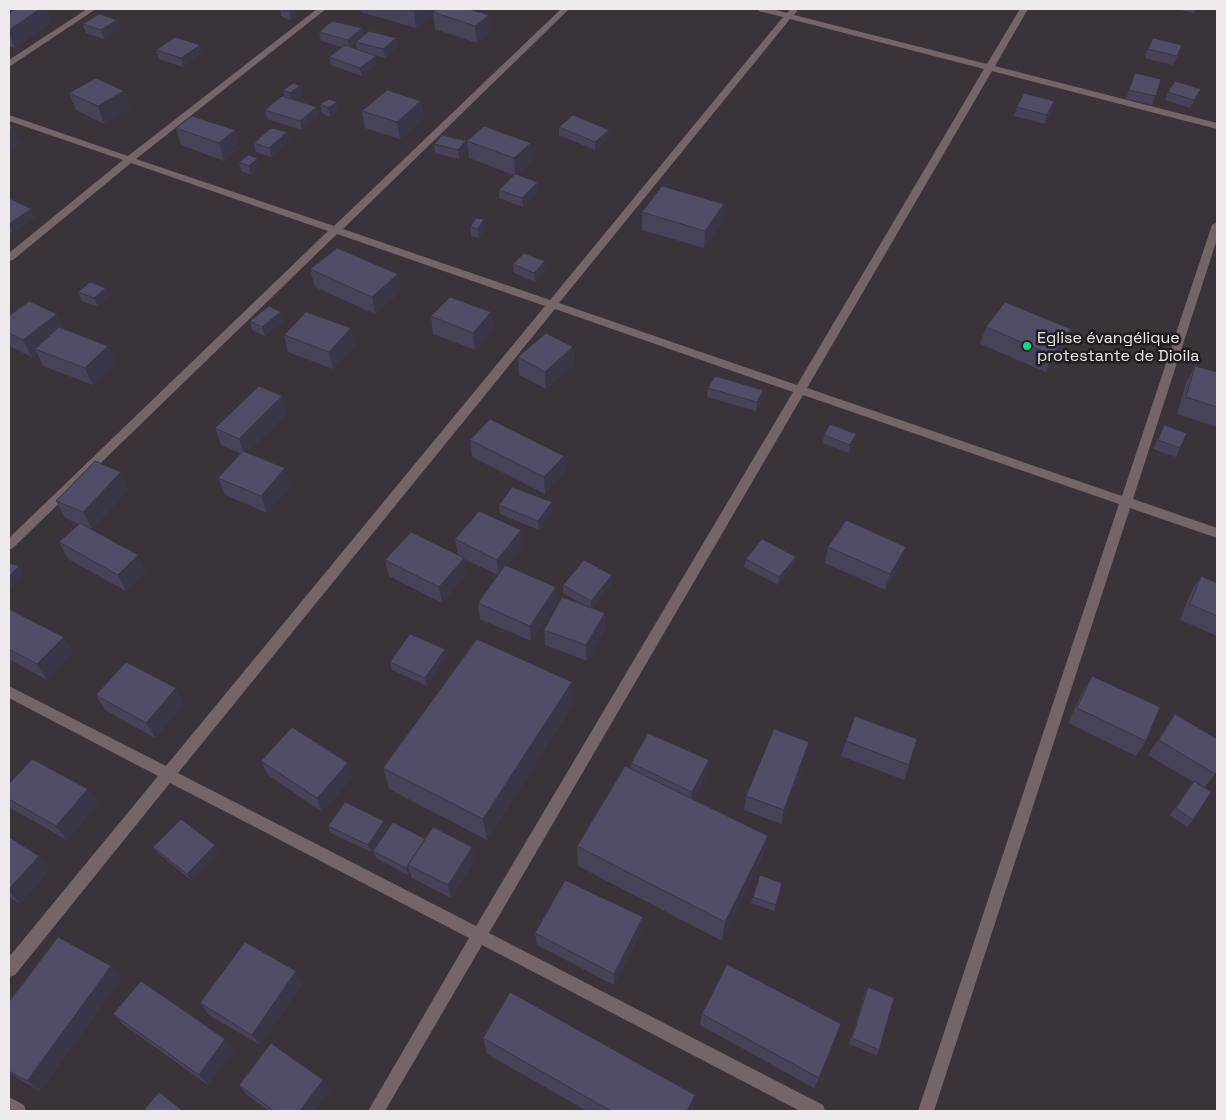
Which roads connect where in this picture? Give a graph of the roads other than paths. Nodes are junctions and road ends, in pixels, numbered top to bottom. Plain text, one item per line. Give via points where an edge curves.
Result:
1 (92, 9) edge
2 (322, 9) edge
3 (565, 9) edge
4 (762, 9) edge
5 (1024, 9) edge
6 (792, 12) edge
7 (9, 64) edge
8 (990, 67) junction
9 (9, 118) edge
10 (1217, 126) edge
11 (130, 159) junction
12 (1217, 225) edge
13 (336, 230) junction
14 (9, 258) edge
15 (552, 305) junction
16 (800, 390) junction
17 (1126, 502) junction
18 (1217, 533) edge
19 (9, 545) edge
20 (9, 692) edge
21 (168, 775) junction
22 (479, 936) junction
23 (9, 969) edge
24 (9, 1105) edge
25 (18, 1111) edge
26 (376, 1111) edge
27 (817, 1111) edge
28 (926, 1111) edge

1 - 7 street
2 - 11 street
3 - 13 street
4 - 6 street
5 - 8 street
6 - 8 street
6 - 15 street
8 - 10 street
8 - 16 street
9 - 11 street
11 - 13 street
11 - 14 street
12 - 17 street
13 - 15 street
13 - 19 street
15 - 16 street
15 - 21 street
16 - 17 street
16 - 22 street
17 - 18 street
17 - 28 street
20 - 21 street
21 - 22 street
21 - 23 street
22 - 26 street
22 - 27 street
24 - 25 street

